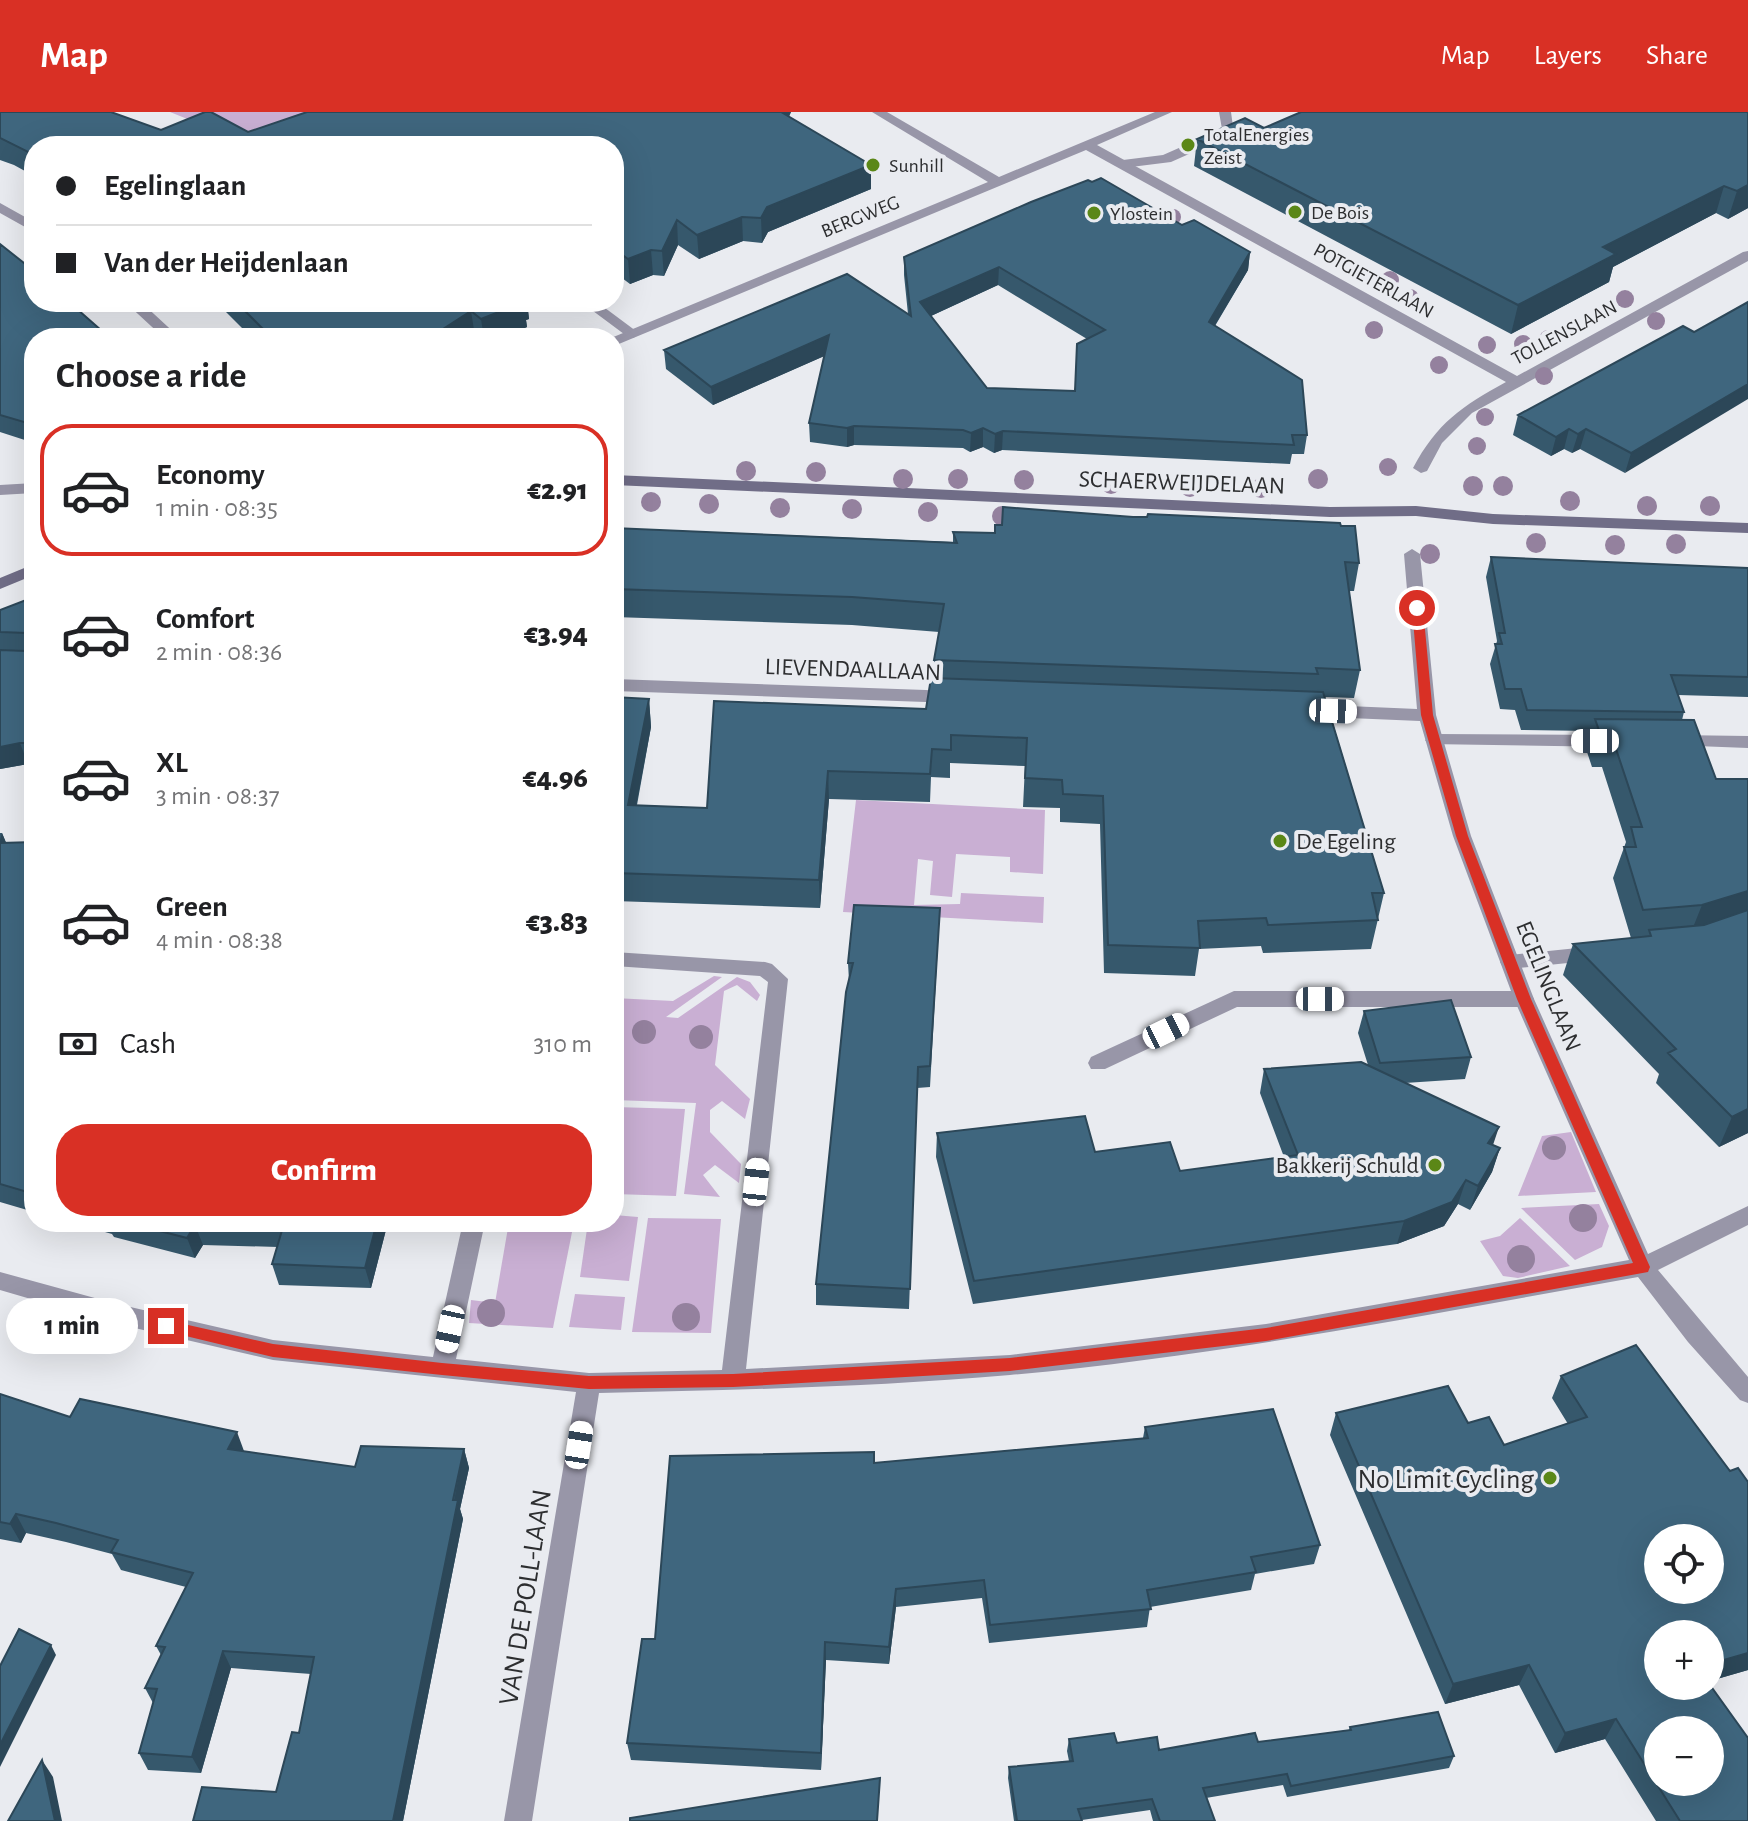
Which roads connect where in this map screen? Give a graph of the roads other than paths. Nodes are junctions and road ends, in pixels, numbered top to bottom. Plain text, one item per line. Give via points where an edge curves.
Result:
1 (878, 112) edge
2 (1166, 112) edge
3 (1225, 112) edge
4 (1087, 145) junction
5 (1123, 164) junction
6 (998, 182) junction
7 (0, 207) edge
8 (24, 222) edge
9 (1748, 255) edge
10 (143, 312) edge
11 (602, 312) edge
12 (162, 328) edge
13 (633, 334) junction
14 (624, 338) edge
15 (1515, 381) junction
16 (1421, 468) dead end
17 (624, 480) edge
18 (24, 489) edge
19 (0, 490) edge
20 (1748, 528) edge
21 (1412, 554) dead end
22 (24, 572) edge
23 (2, 579) edge
24 (624, 685) edge
25 (965, 698) edge
26 (1283, 709) edge
27 (1427, 715) junction
28 (1434, 740) junction
29 (1748, 742) edge
30 (1615, 952) edge
31 (624, 960) edge
32 (1510, 962) junction
33 (1524, 999) junction
34 (1098, 1063) dead end
35 (1748, 1215) edge
36 (472, 1232) edge
37 (1643, 1267) junction
38 (0, 1281) edge
39 (442, 1369) junction
40 (733, 1380) junction
41 (589, 1383) junction
42 (1748, 1393) edge
43 (518, 1821) edge

1 - 6 street
2 - 4 street, BERGWEG
3 - 5 street via 1229,131 1166,159
4 - 5 street, POTGIETERLAAN
4 - 6 street, BERGWEG
5 - 15 street, POTGIETERLAAN
6 - 13 street, BERGWEG
7 - 8 street
9 - 15 street, TOLLENSLAAN
10 - 12 street
11 - 13 street
13 - 14 street, BERGWEG
15 - 16 street, TOLLENSLAAN via 1467,410 1435,441
17 - 20 street, SCHAERWEIJDELAAN
18 - 19 street
21 - 27 street, EGELINGLAAN
22 - 23 street
24 - 25 street, LIEVENDAALLAAN
26 - 27 street
27 - 28 street, EGELINGLAAN
28 - 29 street
28 - 32 street, EGELINGLAAN via 1462,836
30 - 32 street
31 - 40 street via 765,969 778,979
32 - 33 street, EGELINGLAAN
33 - 34 street via 1234,999
33 - 37 street, EGELINGLAAN
35 - 37 street
36 - 39 street
37 - 40 street via 1266,1334 1010,1365
37 - 42 street, EGELINGLAAN
38 - 39 street via 273,1350
39 - 41 street
40 - 41 street
41 - 43 street, VAN DE POLL-LAAN

